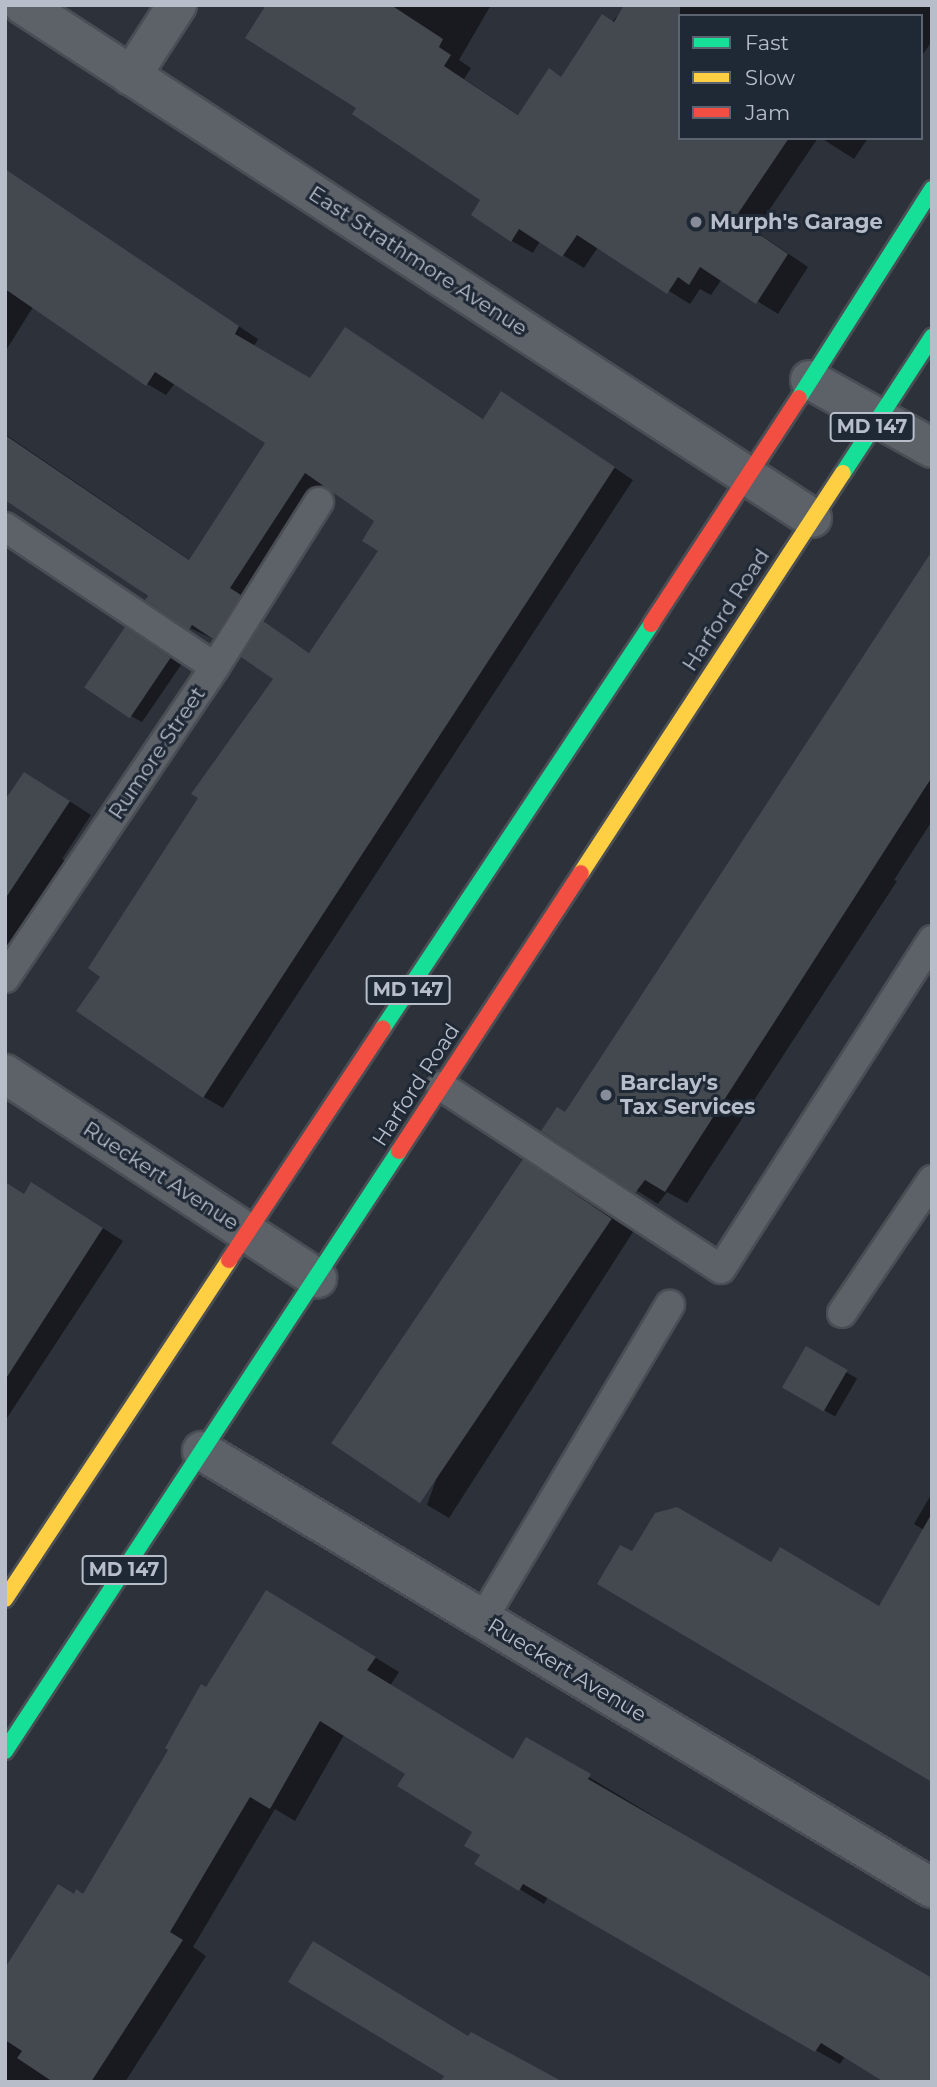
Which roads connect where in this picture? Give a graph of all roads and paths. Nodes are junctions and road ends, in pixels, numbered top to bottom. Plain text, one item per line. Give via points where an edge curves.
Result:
1 (23, 5) edge
2 (177, 5) edge
3 (131, 76) junction
4 (932, 189) edge
5 (932, 337) edge
6 (810, 380) junction
7 (878, 418) junction
8 (932, 449) edge
9 (748, 477) junction
10 (319, 502) dead end
11 (812, 518) junction
12 (5, 527) edge
13 (215, 667) junction
14 (932, 940) edge
15 (5, 978) edge
16 (5, 1074) edge
17 (441, 1086) junction
18 (932, 1180) edge
19 (248, 1232) junction
20 (317, 1278) junction
21 (670, 1305) dead end
22 (842, 1313) dead end
23 (202, 1451) junction
24 (5, 1599) edge
25 (482, 1620) junction
26 (5, 1751) edge
27 (932, 1888) edge

1 - 3 street, East Strathmore Avenue
2 - 3 street
3 - 9 street, East Strathmore Avenue
4 - 6 main road, MD 147
5 - 7 main road, Harford Road / MD 147
6 - 7 street
6 - 9 main road, MD 147
7 - 8 street
7 - 11 main road, Harford Road / MD 147
9 - 11 street, East Strathmore Avenue
9 - 19 main road, MD 147
10 - 13 lane
11 - 17 main road, Harford Road / MD 147
12 - 13 lane, Rumore Street
13 - 15 lane, Rumore Street
14 - 17 lane via 721,1269
16 - 19 street, Rueckert Avenue
17 - 20 main road, Harford Road / MD 147
18 - 22 lane
19 - 20 street, Rueckert Avenue
19 - 24 main road, MD 147
20 - 23 main road, Harford Road / MD 147
21 - 25 lane
23 - 25 street, Rueckert Avenue
23 - 26 main road, Harford Road / MD 147
25 - 27 street, Rueckert Avenue

